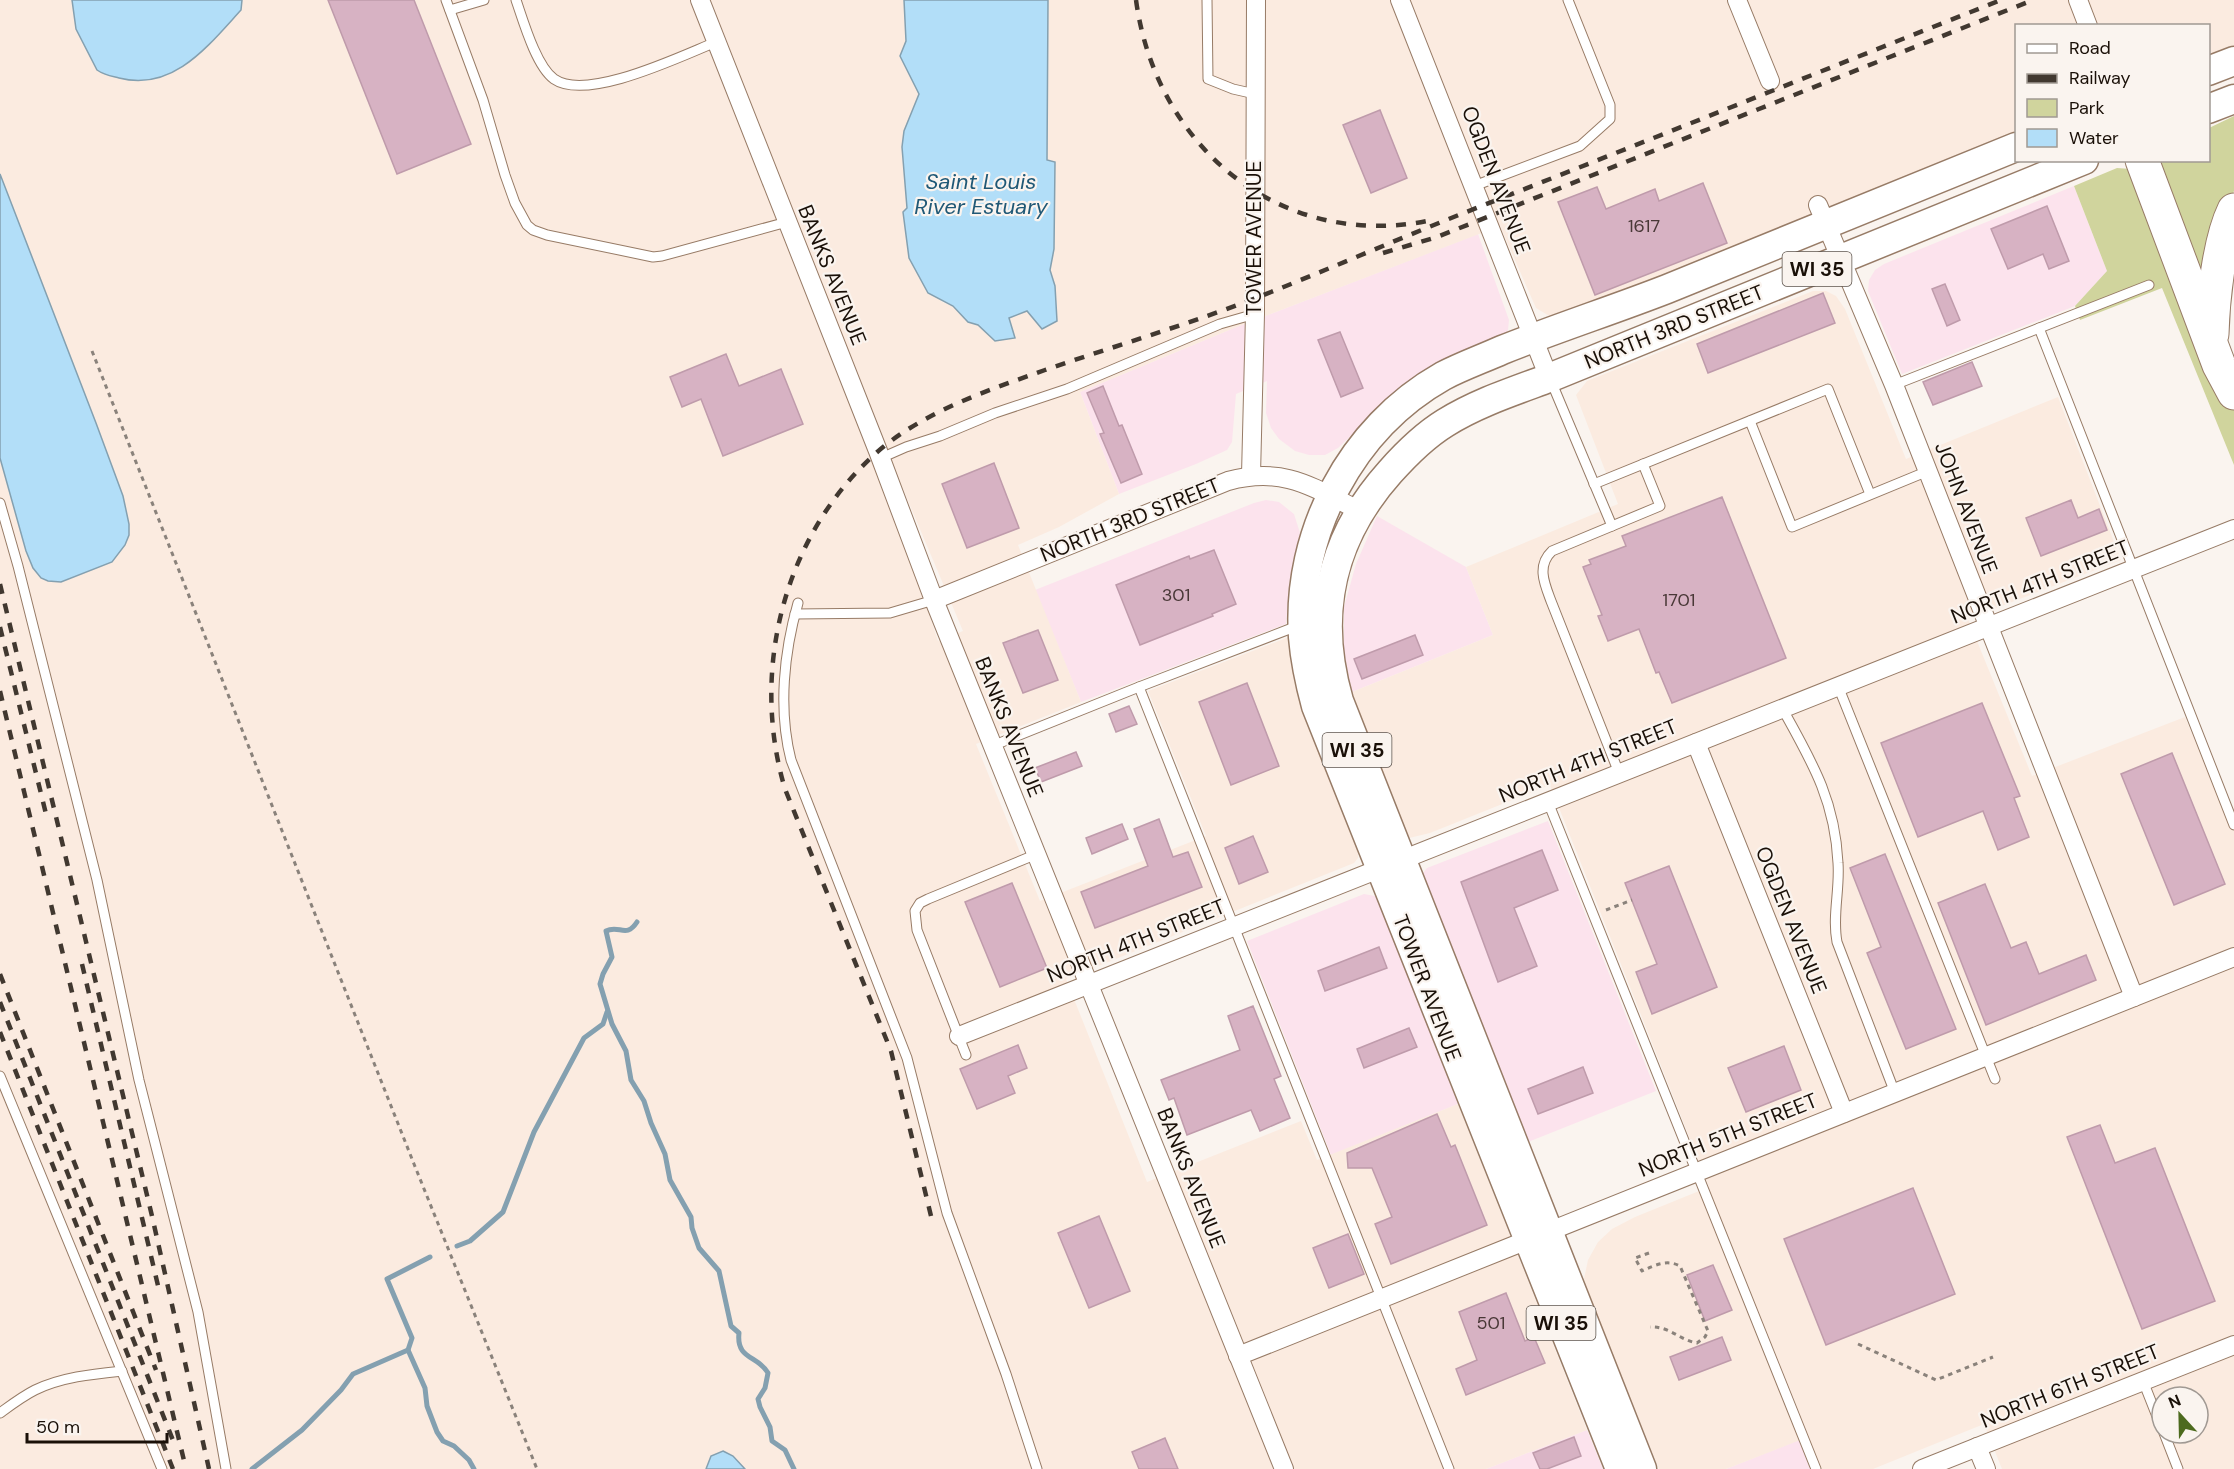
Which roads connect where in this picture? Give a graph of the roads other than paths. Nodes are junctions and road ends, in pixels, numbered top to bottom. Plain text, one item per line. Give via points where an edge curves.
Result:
1 (484, 0) edge
2 (516, 0) edge
3 (700, 0) edge
4 (1207, 0) edge
5 (1256, 0) edge
6 (1400, 0) edge
7 (1568, 0) edge
8 (1737, 0) edge
9 (2078, 0) edge
10 (448, 5) edge
11 (2087, 24) edge
12 (716, 42) junction
13 (2234, 60) edge
14 (2210, 69) edge
15 (1770, 81) dead end
16 (1255, 94) junction
17 (2234, 99) edge
18 (2210, 108) edge
19 (2015, 147) edge
20 (2079, 162) edge
21 (2143, 162) edge
22 (1474, 186) junction
23 (2234, 210) edge
24 (1822, 215) junction
25 (787, 222) junction
26 (1840, 259) junction
27 (2150, 285) dead end
28 (1255, 314) junction
29 (2039, 328) junction
30 (1533, 338) junction
31 (2211, 345) junction
32 (1549, 378) junction
33 (1894, 385) junction
34 (2234, 393) edge
35 (1750, 421) junction
36 (881, 458) junction
37 (1643, 464) junction
38 (1928, 471) junction
39 (1251, 476) junction
40 (1594, 484) junction
41 (1870, 494) junction
42 (1330, 496) junction
43 (0, 503) edge
44 (1360, 512) junction
45 (1612, 526) junction
46 (2234, 529) edge
47 (2132, 569) junction
48 (934, 600) junction
49 (798, 603) dead end
50 (795, 614) junction
51 (1303, 624) junction
52 (1989, 626) junction
53 (1838, 686) junction
54 (1139, 687) junction
55 (1782, 708) junction
56 (1696, 743) junction
57 (992, 746) junction
58 (1619, 773) junction
59 (1548, 802) junction
60 (2234, 825) edge
61 (1037, 854) junction
62 (1390, 864) junction
63 (1234, 927) junction
64 (2234, 957) edge
65 (1090, 984) junction
66 (2134, 997) junction
67 (959, 1036) junction
68 (966, 1055) dead end
69 (1986, 1057) junction
70 (0, 1076) edge
71 (1995, 1079) dead end
72 (1895, 1093) junction
73 (1844, 1113) junction
74 (1695, 1173) junction
75 (1537, 1236) junction
76 (1382, 1299) junction
77 (2234, 1345) edge
78 (1238, 1356) junction
79 (122, 1371) junction
80 (2143, 1381) junction
81 (2150, 1398) edge
82 (0, 1413) edge
83 (2169, 1445) edge
84 (1977, 1447) junction
85 (162, 1469) edge
86 (226, 1469) edge
87 (1037, 1469) edge
88 (1284, 1469) edge
89 (1449, 1469) edge
90 (1620, 1469) edge
91 (1642, 1469) edge
92 (1816, 1469) edge
93 (1922, 1469) edge
94 (1986, 1469) edge
95 (2178, 1469) edge

1 - 10 lane
2 - 12 lane via 543,67 553,78 568,84 613,81
3 - 12 street, BANKS AVENUE
4 - 16 lane via 1208,79
5 - 16 street, TOWER AVENUE
6 - 22 street, OGDEN AVENUE
7 - 22 lane via 1610,105 1610,119 1581,146
8 - 15 street
9 - 11 street
10 - 25 lane via 505,175 522,218 533,230 662,256
12 - 25 street, BANKS AVENUE
13 - 14 main road
16 - 28 street, TOWER AVENUE
17 - 18 main road
19 - 24 main road, NORTH 3RD STREET / WI 35
20 - 26 main road, NORTH 3RD STREET / WI 35
21 - 31 highway
22 - 30 street, OGDEN AVENUE
23 - 31 highway via 2223,242
24 - 26 street, JOHN AVENUE
24 - 30 main road, NORTH 3RD STREET / WI 35 via 1652,295
25 - 36 street, BANKS AVENUE
26 - 32 main road, NORTH 3RD STREET / WI 35
26 - 33 street, JOHN AVENUE
27 - 29 lane
28 - 36 lane
28 - 39 street, TOWER AVENUE
29 - 33 lane
29 - 47 lane
30 - 32 street, OGDEN AVENUE
30 - 42 main road, NORTH 3RD STREET / WI 35 via 1452,372 1412,397 1370,436
31 - 34 highway
32 - 40 lane
32 - 44 main road, NORTH 3RD STREET / WI 35 via 1480,404 1443,424 1400,461
33 - 38 street, JOHN AVENUE
35 - 37 lane
35 - 41 lane via 1828,389
35 - 41 lane via 1792,527
36 - 48 street, BANKS AVENUE
37 - 40 lane
37 - 45 lane via 1660,506
38 - 41 lane
38 - 52 street, JOHN AVENUE
39 - 42 street, NORTH 3RD STREET via 1284,477
39 - 48 street, NORTH 3RD STREET via 1228,481
40 - 45 lane
42 - 44 street, NORTH 3RD STREET
42 - 51 main road, TOWER AVENUE / WI 35 via 1315,534 1305,580
43 - 86 lane via 94,869 139,1080 198,1312
44 - 62 main road, TOWER AVENUE / WI 35 via 1343,543 1333,576 1327,620 1330,663
45 - 58 lane via 1551,551 1544,560 1543,574
46 - 47 street, NORTH 4TH STREET
47 - 52 street, NORTH 4TH STREET
47 - 60 lane
48 - 50 lane via 890,613
48 - 57 street, BANKS AVENUE
49 - 50 lane
50 - 87 lane via 785,692 786,738 791,760 907,1058 947,1213
51 - 54 lane
51 - 62 main road, TOWER AVENUE / WI 35 via 1305,656 1316,706
52 - 53 street, NORTH 4TH STREET
52 - 66 street, JOHN AVENUE
53 - 55 street, NORTH 4TH STREET
53 - 69 lane
54 - 57 lane
54 - 63 lane
55 - 56 street, NORTH 4TH STREET
55 - 72 lane via 1829,801 1838,866 1837,942
56 - 58 street, NORTH 4TH STREET
56 - 73 street, OGDEN AVENUE
57 - 61 street, BANKS AVENUE
58 - 59 street, NORTH 4TH STREET
59 - 62 street, NORTH 4TH STREET
59 - 74 lane
61 - 65 street, BANKS AVENUE
61 - 67 lane via 928,899 915,911 917,930
62 - 63 street, NORTH 4TH STREET
62 - 75 main road, TOWER AVENUE / WI 35
63 - 65 street, NORTH 4TH STREET
63 - 76 lane
64 - 66 street, NORTH 5TH STREET
65 - 67 street, NORTH 4TH STREET
65 - 78 street, BANKS AVENUE
66 - 69 street, NORTH 5TH STREET
67 - 68 lane
69 - 71 lane
69 - 72 street, NORTH 5TH STREET
70 - 79 lane
72 - 73 street, NORTH 5TH STREET
73 - 74 street, NORTH 5TH STREET
74 - 75 street, NORTH 5TH STREET
74 - 92 lane
75 - 76 street, NORTH 5TH STREET
75 - 90 main road, TOWER AVENUE / WI 35
75 - 91 main road, TOWER AVENUE / WI 35
76 - 78 street, NORTH 5TH STREET
76 - 89 lane
77 - 80 street, NORTH 6TH STREET
78 - 88 street, BANKS AVENUE
79 - 82 lane via 64,1379 35,1390
79 - 85 lane
80 - 81 lane
80 - 84 street, NORTH 6TH STREET
83 - 95 lane
84 - 93 street, NORTH 6TH STREET
84 - 94 street

